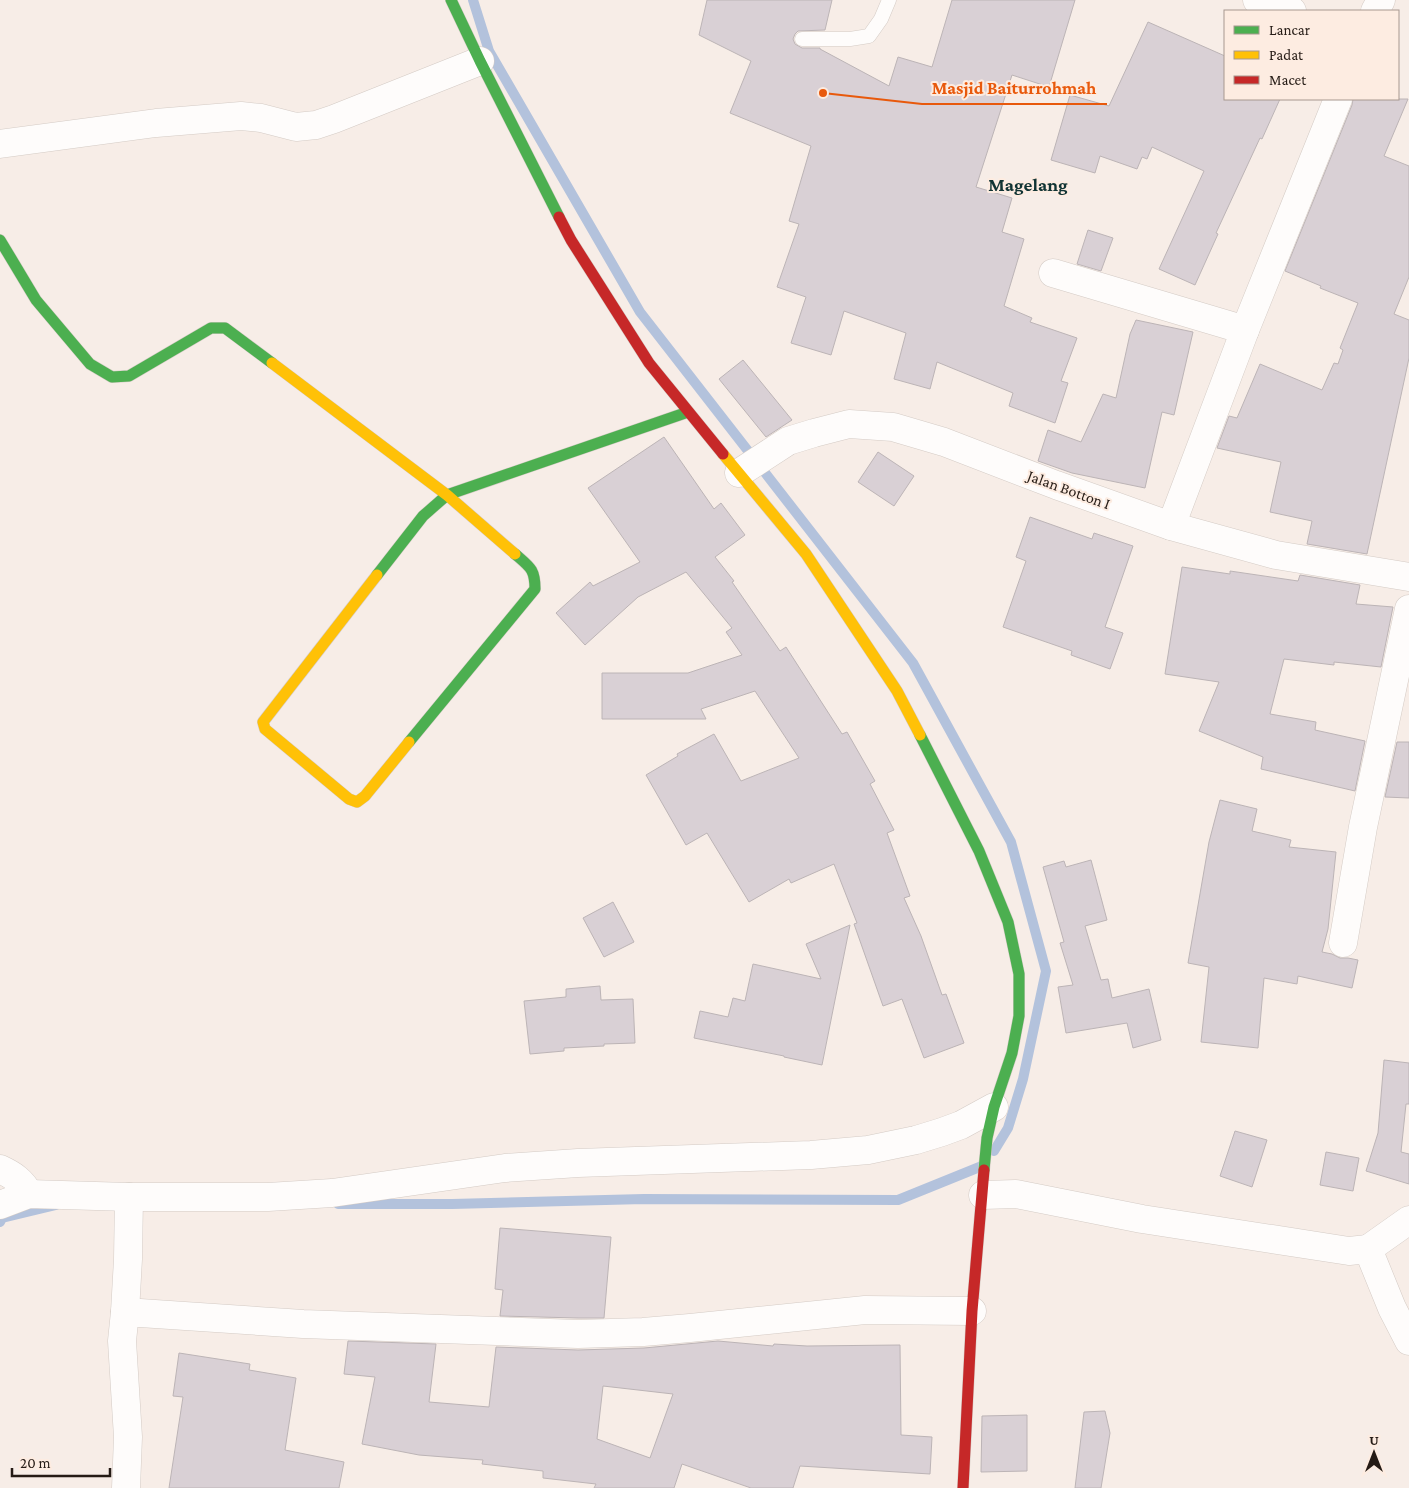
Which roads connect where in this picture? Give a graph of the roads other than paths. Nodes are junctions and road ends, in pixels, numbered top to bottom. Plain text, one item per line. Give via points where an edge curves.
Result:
1 (451, 0) edge
2 (889, 0) edge
3 (1257, 0) edge
4 (1289, 10) edge
5 (802, 39) dead end
6 (480, 61) junction
7 (1338, 100) edge
8 (0, 144) edge
9 (0, 240) edge
10 (1053, 273) dead end
11 (1245, 330) junction
12 (688, 412) junction
13 (754, 463) junction
14 (447, 495) junction
15 (1171, 526) junction
16 (1409, 577) edge
17 (1409, 609) edge
18 (1343, 944) dead end
19 (994, 1107) junction
20 (0, 1169) edge
21 (984, 1184) junction
22 (29, 1194) junction
23 (128, 1204) junction
24 (0, 1206) edge
25 (1409, 1220) edge
26 (1368, 1249) junction
27 (972, 1311) junction
28 (125, 1312) junction
29 (1409, 1341) edge
30 (126, 1488) edge
31 (963, 1488) edge

1 - 6 street
2 - 5 lane via 869,36
3 - 4 street
6 - 8 street via 316,125 296,126 241,116 156,123
6 - 12 street via 571,240 649,363
7 - 11 street
9 - 14 street via 36,300 90,364 112,377 129,376 211,328 225,328
10 - 11 street
11 - 15 street
12 - 13 street
12 - 14 street
13 - 15 street, Jalan Botton I via 788,441 850,424 893,427 944,442
13 - 19 street via 806,554 897,690 979,851 1008,922 1019,974 1019,1016 1012,1054
14 - 14 street via 423,516 263,722 265,729 349,799 357,802 535,589 535,577 530,566
15 - 16 street, Jalan Botton I via 1276,555
17 - 18 street via 1363,827
19 - 21 street via 987,1138
19 - 23 street via 942,1132 868,1150 505,1168 332,1193
20 - 22 street via 14,1176
21 - 26 street via 1016,1194 1142,1219 1349,1251
21 - 27 street
22 - 23 street
22 - 24 street
23 - 28 street
25 - 26 street
26 - 29 street
27 - 28 street via 864,1310 643,1332 578,1334 303,1324
27 - 31 street
28 - 30 street via 122,1341 128,1437

